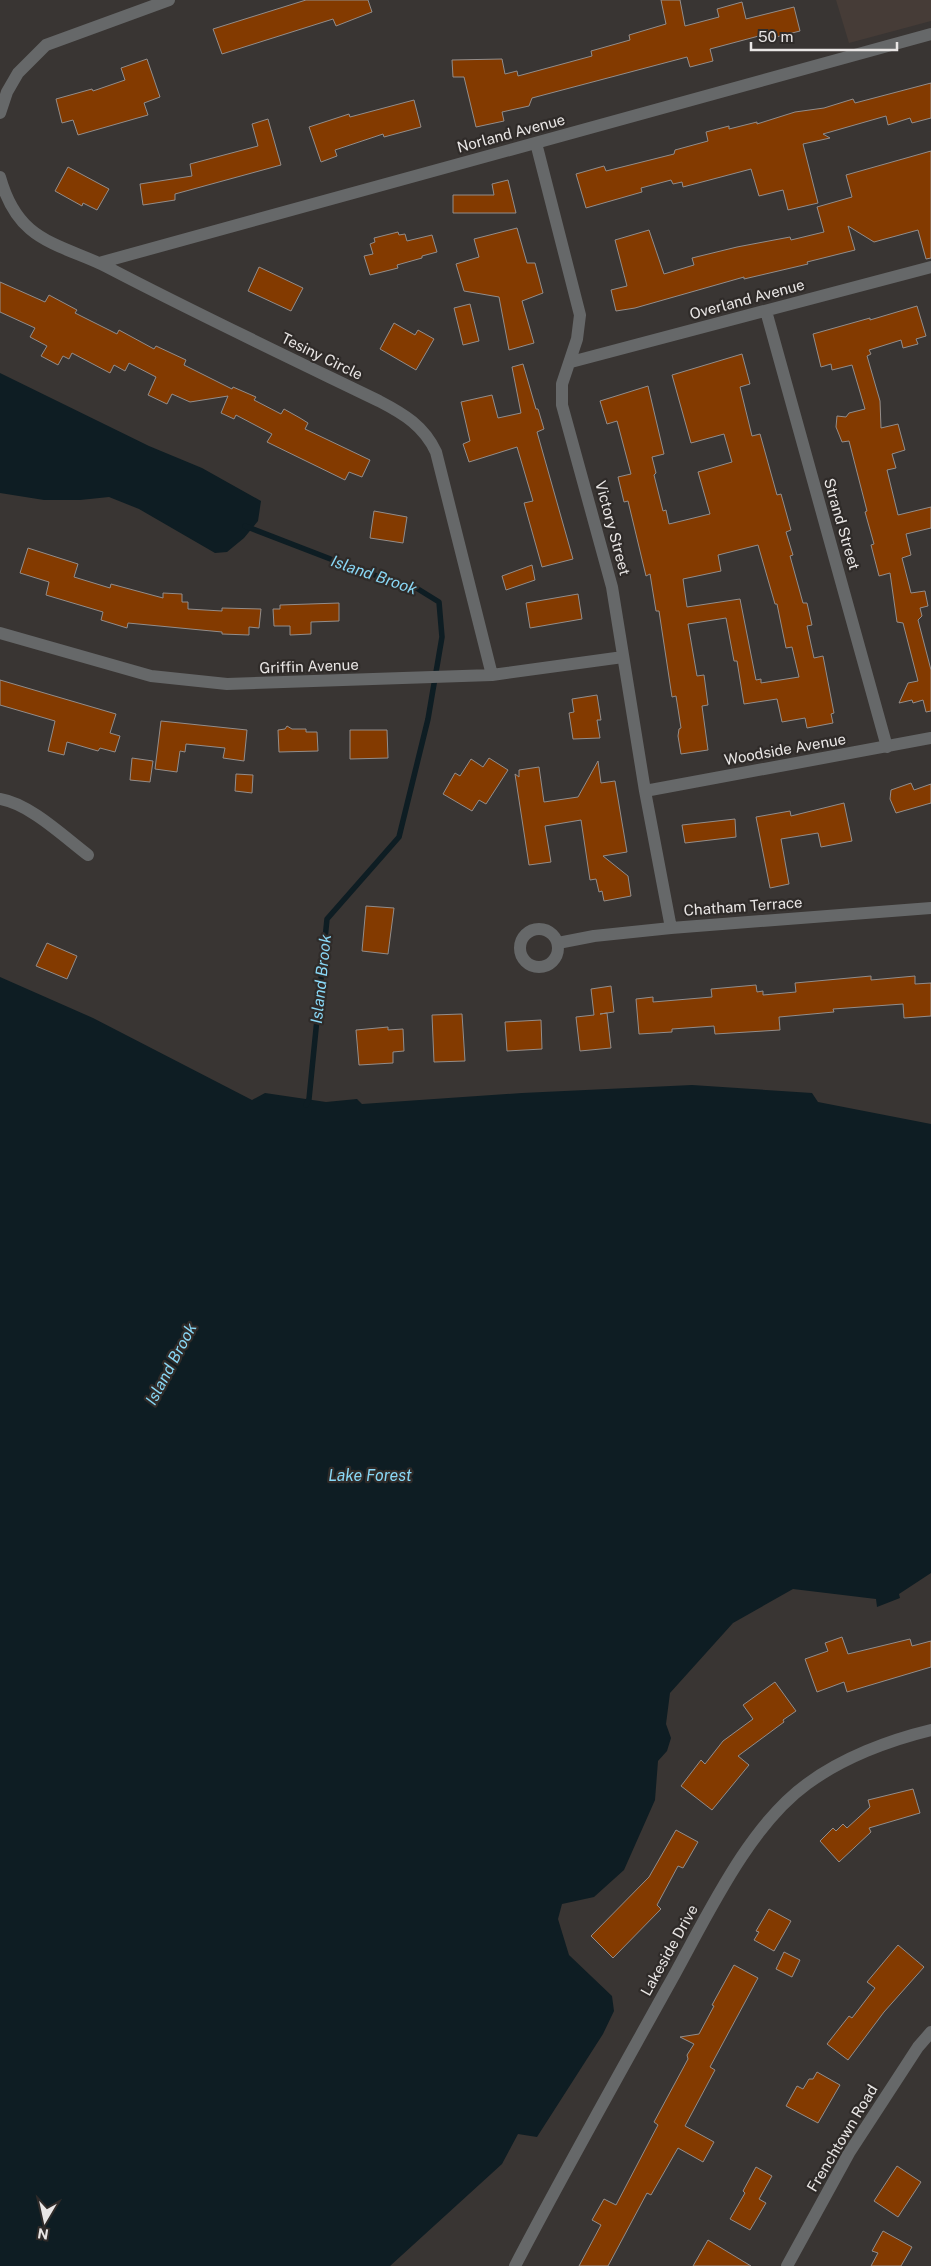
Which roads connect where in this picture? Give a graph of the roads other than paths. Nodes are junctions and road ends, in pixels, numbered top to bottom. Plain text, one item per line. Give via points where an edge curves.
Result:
1 (169, 0) edge
2 (931, 34) edge
3 (0, 113) edge
4 (536, 143) junction
5 (0, 177) edge
6 (99, 263) junction
7 (931, 267) edge
8 (766, 310) junction
9 (571, 362) junction
10 (0, 633) edge
11 (623, 656) junction
12 (492, 675) junction
13 (931, 738) edge
14 (887, 747) junction
15 (645, 791) junction
16 (0, 799) edge
17 (88, 855) dead end
18 (931, 908) edge
19 (671, 928) junction
20 (558, 943) dead end
21 (931, 1730) edge
22 (931, 2032) edge
23 (515, 2266) edge
24 (788, 2266) edge

1 - 3 street via 46,46 18,73
2 - 4 street, Norland Avenue
4 - 6 street, Norland Avenue
4 - 9 street, Victory Street via 580,315
5 - 6 street, Tesiny Circle via 16,212 29,228
6 - 12 street, Tesiny Circle via 379,401 419,426 436,452
7 - 8 street, Overland Avenue
8 - 9 street, Overland Avenue
8 - 14 street, Strand Street
9 - 11 street, Victory Street via 562,384 562,405 612,587
10 - 12 street, Griffin Avenue via 151,676 217,683
11 - 12 street, Griffin Avenue
11 - 15 street, Victory Street
13 - 14 street, Woodside Avenue
14 - 15 street, Woodside Avenue
15 - 19 street, Victory Street
16 - 17 street via 20,806
18 - 19 street, Chatham Terrace
19 - 20 street, Chatham Terrace
21 - 23 street, Lakeside Drive via 893,1741 834,1766 806,1784 759,1832 717,1898 568,2164
22 - 24 street, Frenchtown Road via 849,2153

